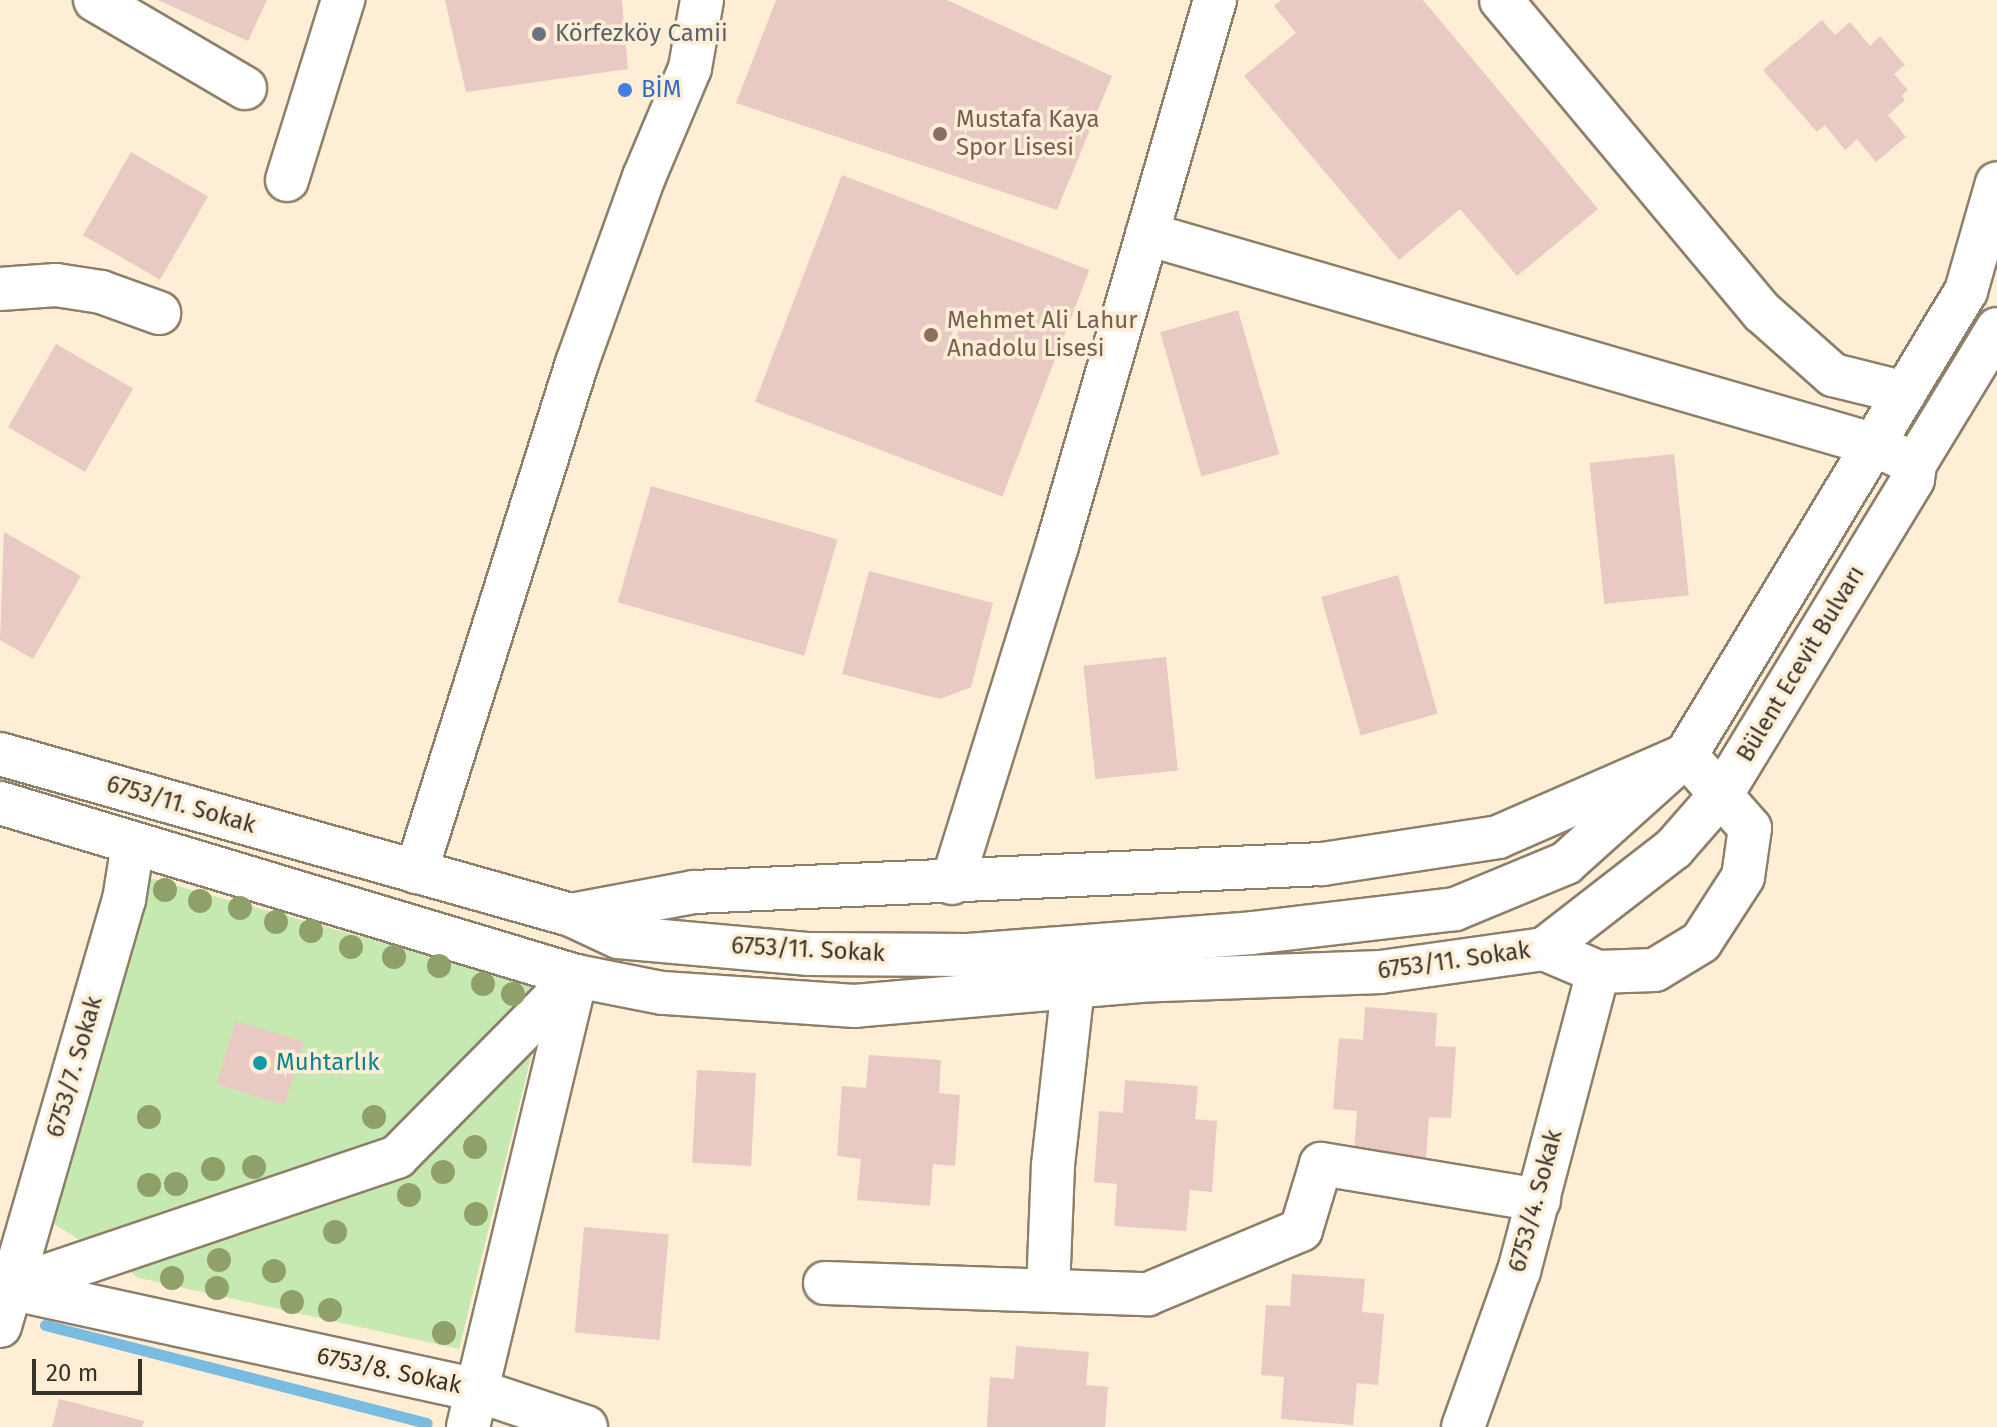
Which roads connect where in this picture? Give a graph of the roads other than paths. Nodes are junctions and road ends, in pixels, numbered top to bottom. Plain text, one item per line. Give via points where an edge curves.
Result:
1 (95, 0) edge
2 (343, 0) edge
3 (702, 0) edge
4 (1215, 0) edge
5 (1501, 0) edge
6 (245, 88) dead end
7 (287, 180) dead end
8 (1997, 183) edge
9 (1147, 234) junction
10 (0, 289) edge
11 (159, 313) dead end
12 (1997, 329) edge
13 (1905, 393) junction
14 (1875, 445) junction
15 (1915, 464) junction
16 (0, 754) edge
17 (1686, 755) junction
18 (1723, 792) junction
19 (0, 803) edge
20 (133, 844) junction
21 (416, 872) junction
22 (952, 883) junction
23 (571, 915) junction
24 (1544, 949) junction
25 (1598, 972) junction
26 (576, 976) junction
27 (1073, 987) junction
28 (1539, 1200) junction
29 (825, 1283) dead end
30 (1048, 1290) junction
31 (3, 1301) edge
32 (472, 1409) edge
33 (586, 1427) edge
34 (1463, 1427) edge

1 - 6 street
2 - 7 street
3 - 21 street via 690,68 577,363
4 - 9 street
5 - 13 street via 1762,312 1833,375
8 - 13 street, Bülent Ecevit Bulvarı via 1966,291
9 - 14 street
9 - 22 street
10 - 11 street via 56,285 101,292
12 - 15 street, Bülent Ecevit Bulvarı
13 - 14 street, Bülent Ecevit Bulvarı
14 - 15 street
14 - 17 street, Bülent Ecevit Bulvarı
15 - 18 street, Bülent Ecevit Bulvarı via 1913,479
16 - 21 street, 6753/11. Sokak
17 - 18 street, 6753/11. Sokak
17 - 22 street via 1498,837 1322,864
17 - 23 street, 6753/11. Sokak via 1566,863 1455,909 1252,933 968,955 809,954 618,937
18 - 24 street, Bülent Ecevit Bulvarı via 1674,848
18 - 25 street, 6753/11. Sokak via 1750,828 1743,877 1701,942 1655,970
19 - 20 street, 6753/11. Sokak
20 - 26 street, 6753/11. Sokak
20 - 31 street, 6753/7. Sokak via 124,900
21 - 23 street, 6753/11. Sokak
22 - 23 street via 694,892
24 - 25 street, 6753/11. Sokak
24 - 27 street, 6753/11. Sokak via 1381,972
25 - 28 street, 6753/4. Sokak
26 - 27 street, 6753/11. Sokak via 662,993 855,1006
26 - 31 street via 397,1157
26 - 32 street
27 - 30 street via 1053,1165
28 - 30 street via 1321,1164 1301,1230 1148,1294
28 - 34 street, 6753/4. Sokak
29 - 30 street
31 - 32 street, 6753/8. Sokak
32 - 33 street, 6753/8. Sokak

